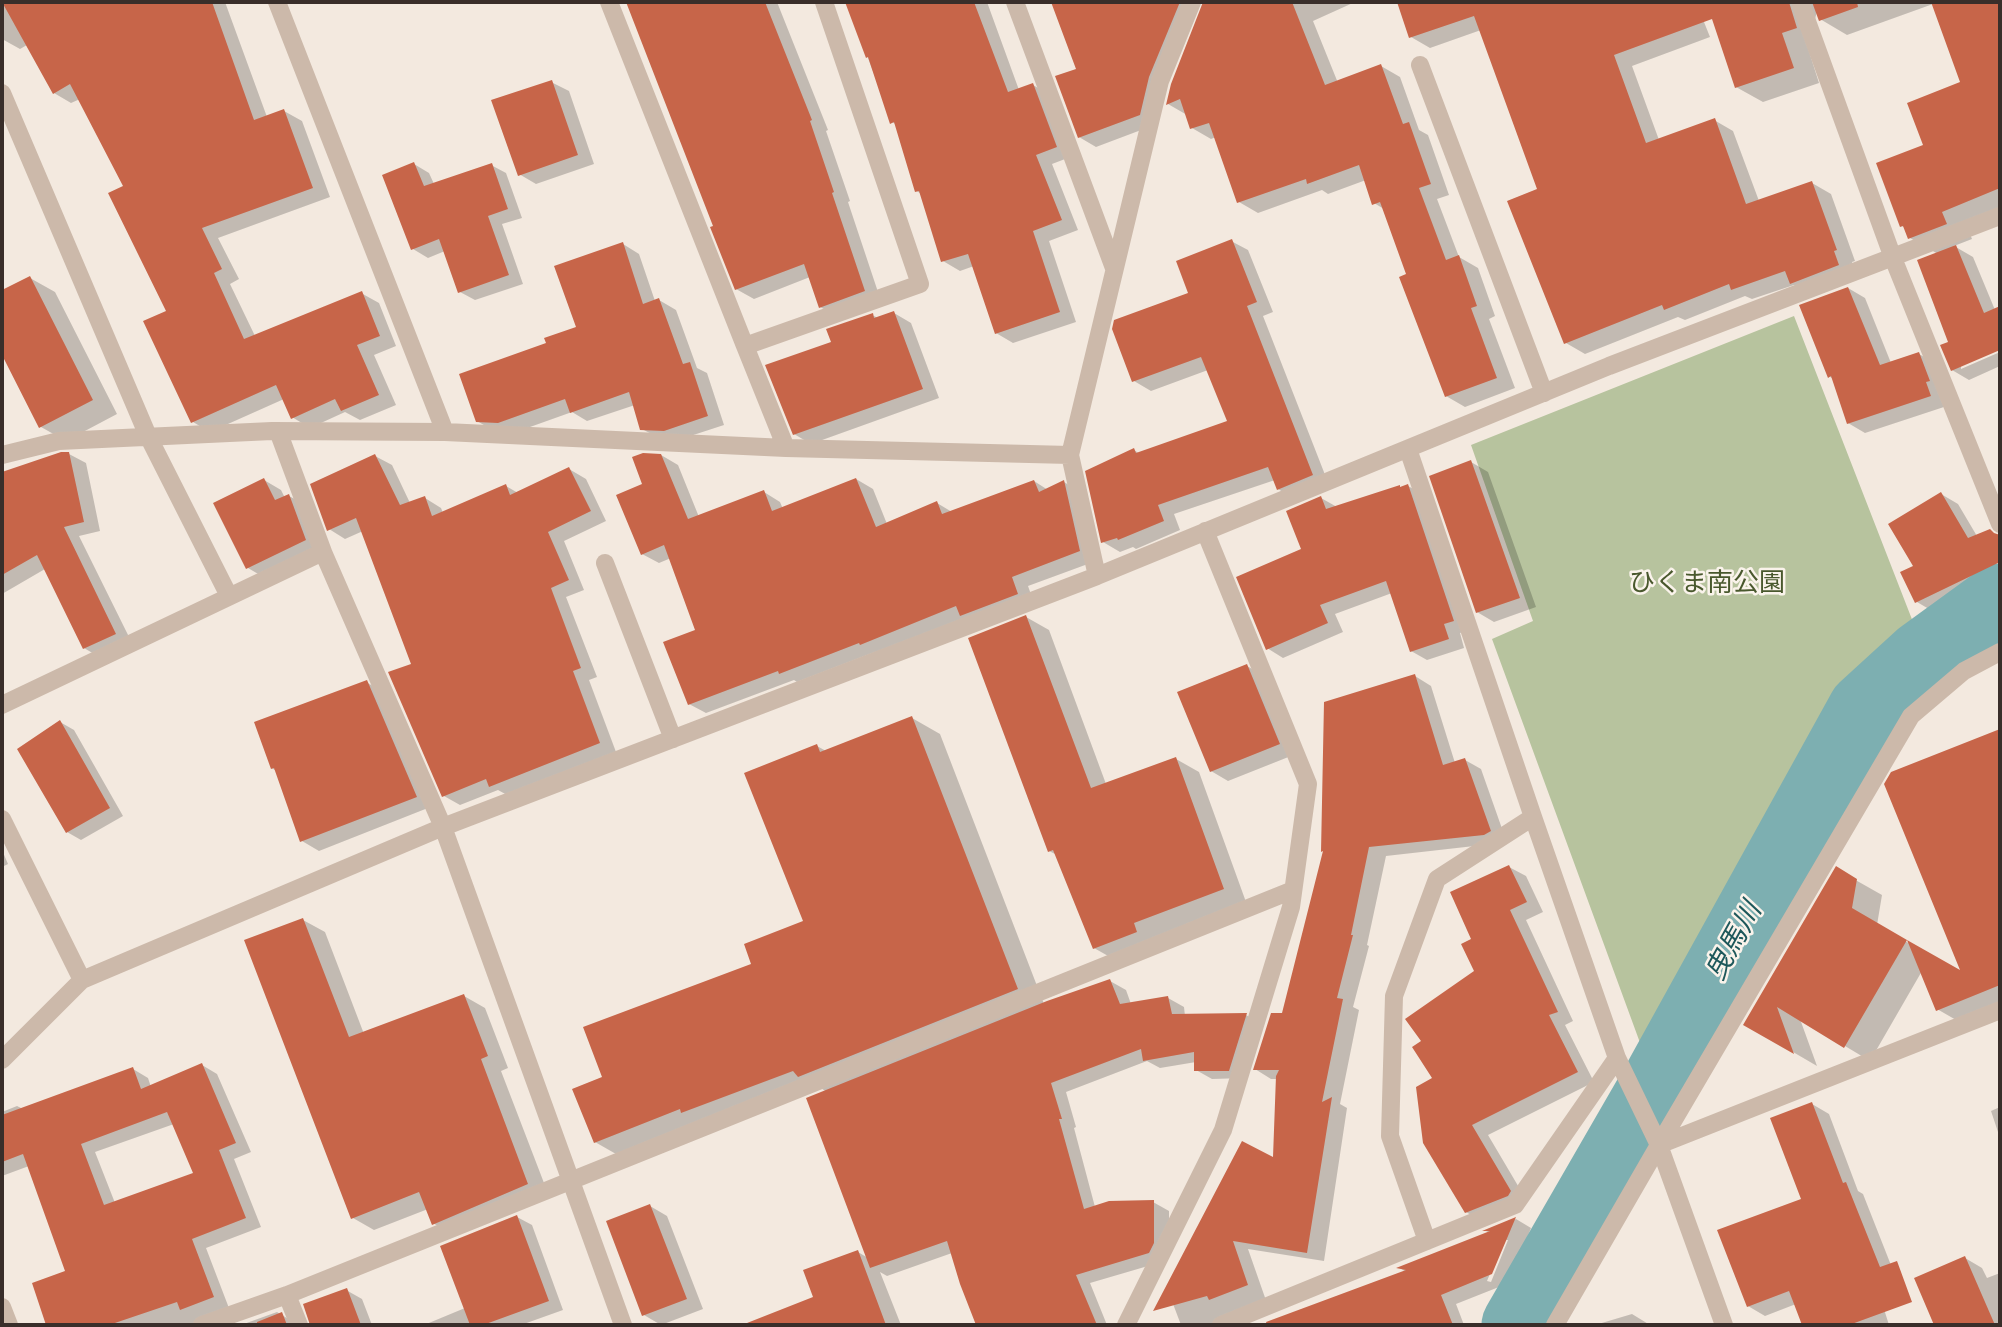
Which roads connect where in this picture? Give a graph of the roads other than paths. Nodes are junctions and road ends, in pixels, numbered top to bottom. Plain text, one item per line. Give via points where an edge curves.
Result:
1 (277, 2) edge
2 (609, 2) edge
3 (824, 2) edge
4 (1015, 2) edge
5 (1192, 2) edge
6 (1800, 2) edge
7 (1420, 65) dead end
8 (2, 93) edge
9 (2000, 216) edge
10 (1893, 258) junction
11 (1114, 268) junction
12 (745, 346) junction
13 (1544, 393) junction
14 (278, 431) junction
15 (445, 432) junction
16 (148, 436) junction
17 (786, 448) junction
18 (1408, 449) junction
19 (2, 455) edge
20 (1070, 456) junction
21 (2000, 524) edge
22 (1205, 531) junction
23 (323, 552) junction
24 (605, 563) dead end
25 (1097, 576) junction
26 (229, 596) junction
27 (2000, 652) edge
28 (2, 705) edge
29 (673, 739) junction
30 (1532, 817) junction
31 (2, 819) edge
32 (443, 827) junction
33 (1293, 890) junction
34 (82, 979) junction
35 (2000, 1010) edge
36 (1618, 1058) junction
37 (2, 1060) edge
38 (1655, 1138) junction
39 (570, 1180) junction
40 (1427, 1241) junction
41 (287, 1295) junction
42 (2, 1307) edge
43 (9, 1325) edge
44 (202, 1325) edge
45 (299, 1325) edge
46 (623, 1325) edge
47 (1126, 1325) edge
48 (1221, 1325) edge
49 (1555, 1325) edge
50 (1724, 1325) edge

1 - 15 street
2 - 12 street
3 - 12 street via 920,284
4 - 11 street
5 - 11 street via 1160,81
6 - 10 street
7 - 13 street
8 - 16 street
9 - 10 street
10 - 13 street
10 - 21 street
11 - 20 street
12 - 17 street
13 - 18 street
14 - 15 street
14 - 16 street
14 - 23 street
15 - 17 street
16 - 19 street via 59,441
16 - 26 street
17 - 20 street
18 - 22 street
18 - 30 street
20 - 25 street
22 - 25 street
22 - 33 street via 1308,784
23 - 26 street
23 - 32 street
24 - 29 street
25 - 29 street
26 - 28 street
27 - 38 street via 1964,671 1911,716
29 - 32 street
30 - 36 street
30 - 40 street via 1437,878 1394,996 1390,1136
31 - 34 street
32 - 34 street
32 - 39 street
33 - 39 street
33 - 47 street via 1223,1130
34 - 37 street
35 - 38 street
36 - 38 street
36 - 40 street via 1515,1205
38 - 49 street
38 - 50 street
39 - 41 street
39 - 46 street
40 - 48 street
41 - 44 street
41 - 45 street
42 - 43 street

